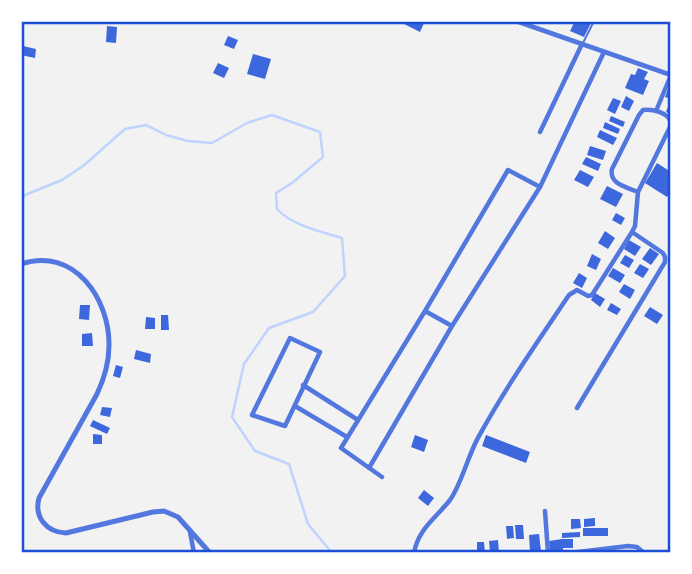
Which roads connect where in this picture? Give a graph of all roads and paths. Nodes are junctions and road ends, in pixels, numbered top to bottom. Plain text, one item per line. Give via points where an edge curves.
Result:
1 (516, 21) edge
2 (594, 21) edge
3 (582, 44) junction
4 (604, 52) junction
5 (671, 75) edge
6 (656, 111) junction
7 (671, 124) edge
8 (540, 132) dead end
9 (540, 187) junction
10 (638, 192) junction
11 (632, 232) junction
12 (21, 264) edge
13 (425, 311) junction
14 (452, 326) junction
15 (303, 385) junction
16 (295, 406) junction
17 (577, 408) dead end
18 (358, 420) junction
19 (347, 437) junction
20 (369, 468) junction
21 (382, 477) dead end
22 (545, 511) dead end
23 (190, 532) junction
24 (194, 553) edge
25 (210, 553) edge
26 (414, 553) edge
27 (548, 553) edge
28 (570, 553) edge
29 (644, 553) edge

1 - 3 street
2 - 3 lane
3 - 4 street
3 - 8 street
4 - 5 street
4 - 9 street
5 - 6 street
6 - 7 street
6 - 10 street via 640,112 611,170 614,181
7 - 10 street
9 - 13 street via 508,170
9 - 14 street
10 - 11 street
11 - 17 street via 662,252 665,262
11 - 26 street via 592,295 576,290 569,295 476,441 451,498 422,531
12 - 23 street via 51,261 77,273 99,301 109,338 101,385 39,498 43,523 66,533 164,511 178,517
13 - 14 street
13 - 18 street
14 - 20 street
15 - 16 street
15 - 16 street via 320,352 290,338 252,415 285,426
15 - 18 street
16 - 19 street
18 - 19 street
19 - 20 street via 341,448
20 - 21 street
22 - 27 street
23 - 24 street
23 - 25 street
28 - 29 street via 628,546

